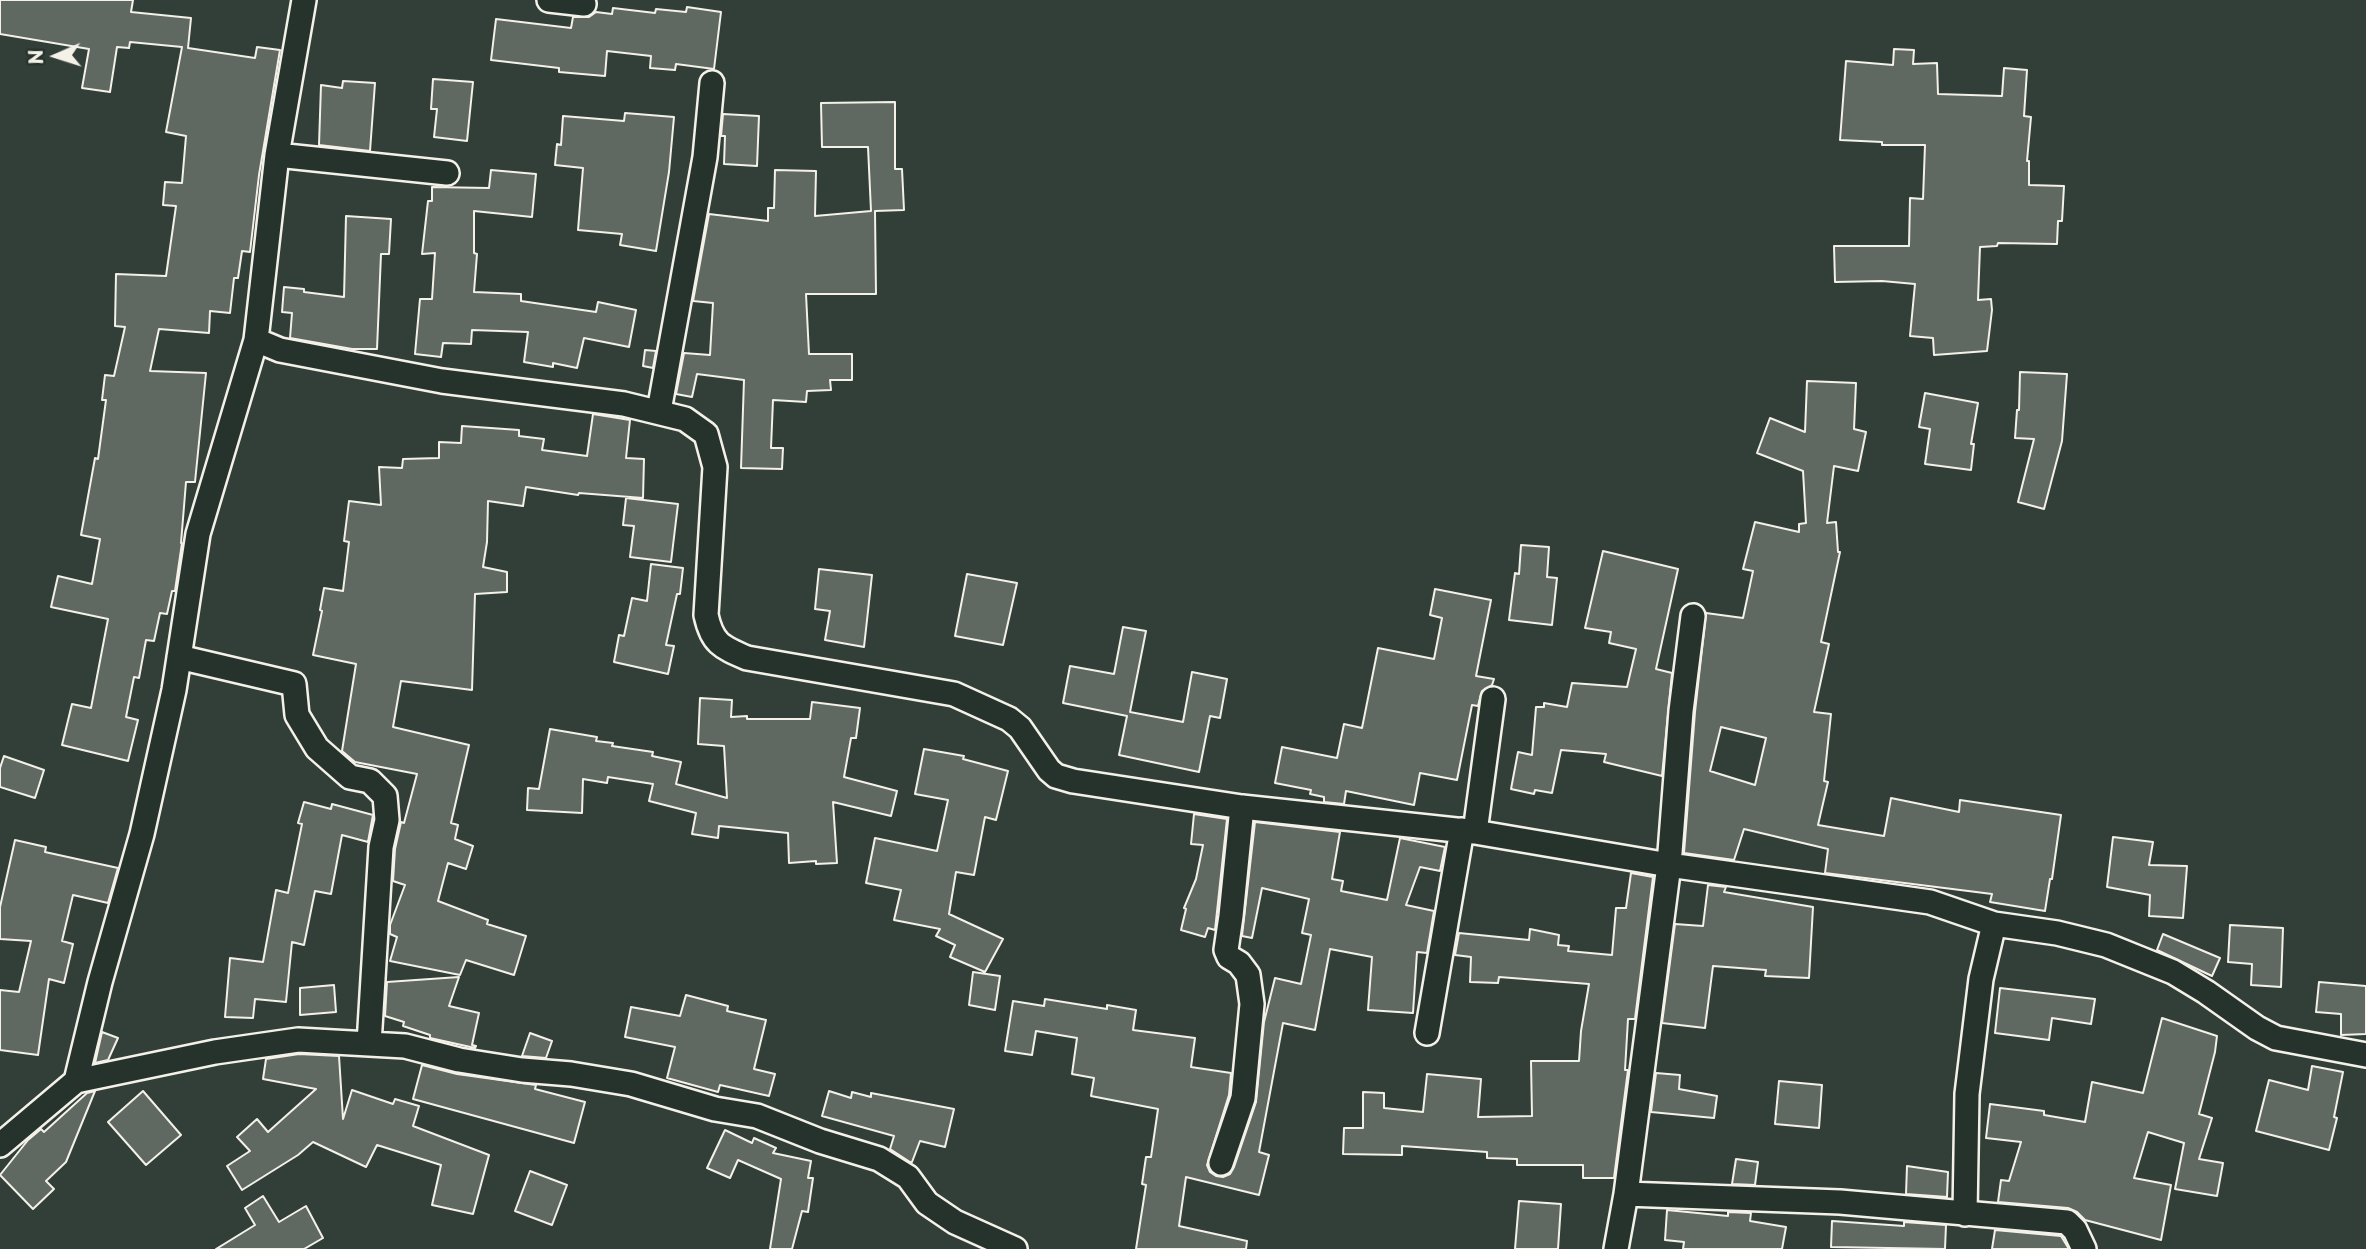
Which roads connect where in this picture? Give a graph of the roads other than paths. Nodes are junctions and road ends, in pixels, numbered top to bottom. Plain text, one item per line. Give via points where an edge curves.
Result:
1 (304, 0) edge
2 (549, 0) edge
3 (584, 4) dead end
4 (712, 83) dead end
5 (278, 155) junction
6 (447, 173) dead end
7 (256, 340) junction
8 (659, 411) junction
9 (1693, 616) dead end
10 (179, 657) junction
11 (1493, 699) dead end
12 (1242, 807) junction
13 (1469, 831) junction
14 (1668, 865) junction
15 (1994, 924) junction
16 (1427, 1033) dead end
17 (369, 1044) junction
18 (2366, 1055) edge
19 (76, 1081) junction
20 (0, 1145) edge
21 (1221, 1163) dead end
22 (1626, 1194) junction
23 (1965, 1214) junction
24 (1015, 1249) edge
25 (1616, 1249) edge
26 (2084, 1249) edge

1 - 5 street
2 - 3 street
4 - 8 street via 705,157
5 - 6 street
5 - 7 street
7 - 8 street via 280,350 442,382
7 - 10 street via 198,534
8 - 12 street via 685,419 706,434 715,467 706,615 716,642 725,649 747,658 954,694 1009,719 1056,776
9 - 14 street
10 - 17 street via 294,684 297,715 317,748 350,777 370,781 385,796 387,820 381,847
10 - 19 street via 142,835
11 - 13 street
12 - 13 street
12 - 21 street via 1226,950 1248,975 1251,1027 1243,1098
13 - 14 street
13 - 16 street
14 - 15 street via 1930,902
14 - 22 street
15 - 18 street via 2106,945 2173,972 2276,1038
15 - 23 street via 1981,979 1967,1094
17 - 19 street via 298,1040
17 - 24 street via 631,1084 715,1109 757,1116 879,1159 908,1177 927,1203 955,1222
19 - 20 street
22 - 23 street via 1840,1202
22 - 25 street
23 - 26 street via 2067,1222

